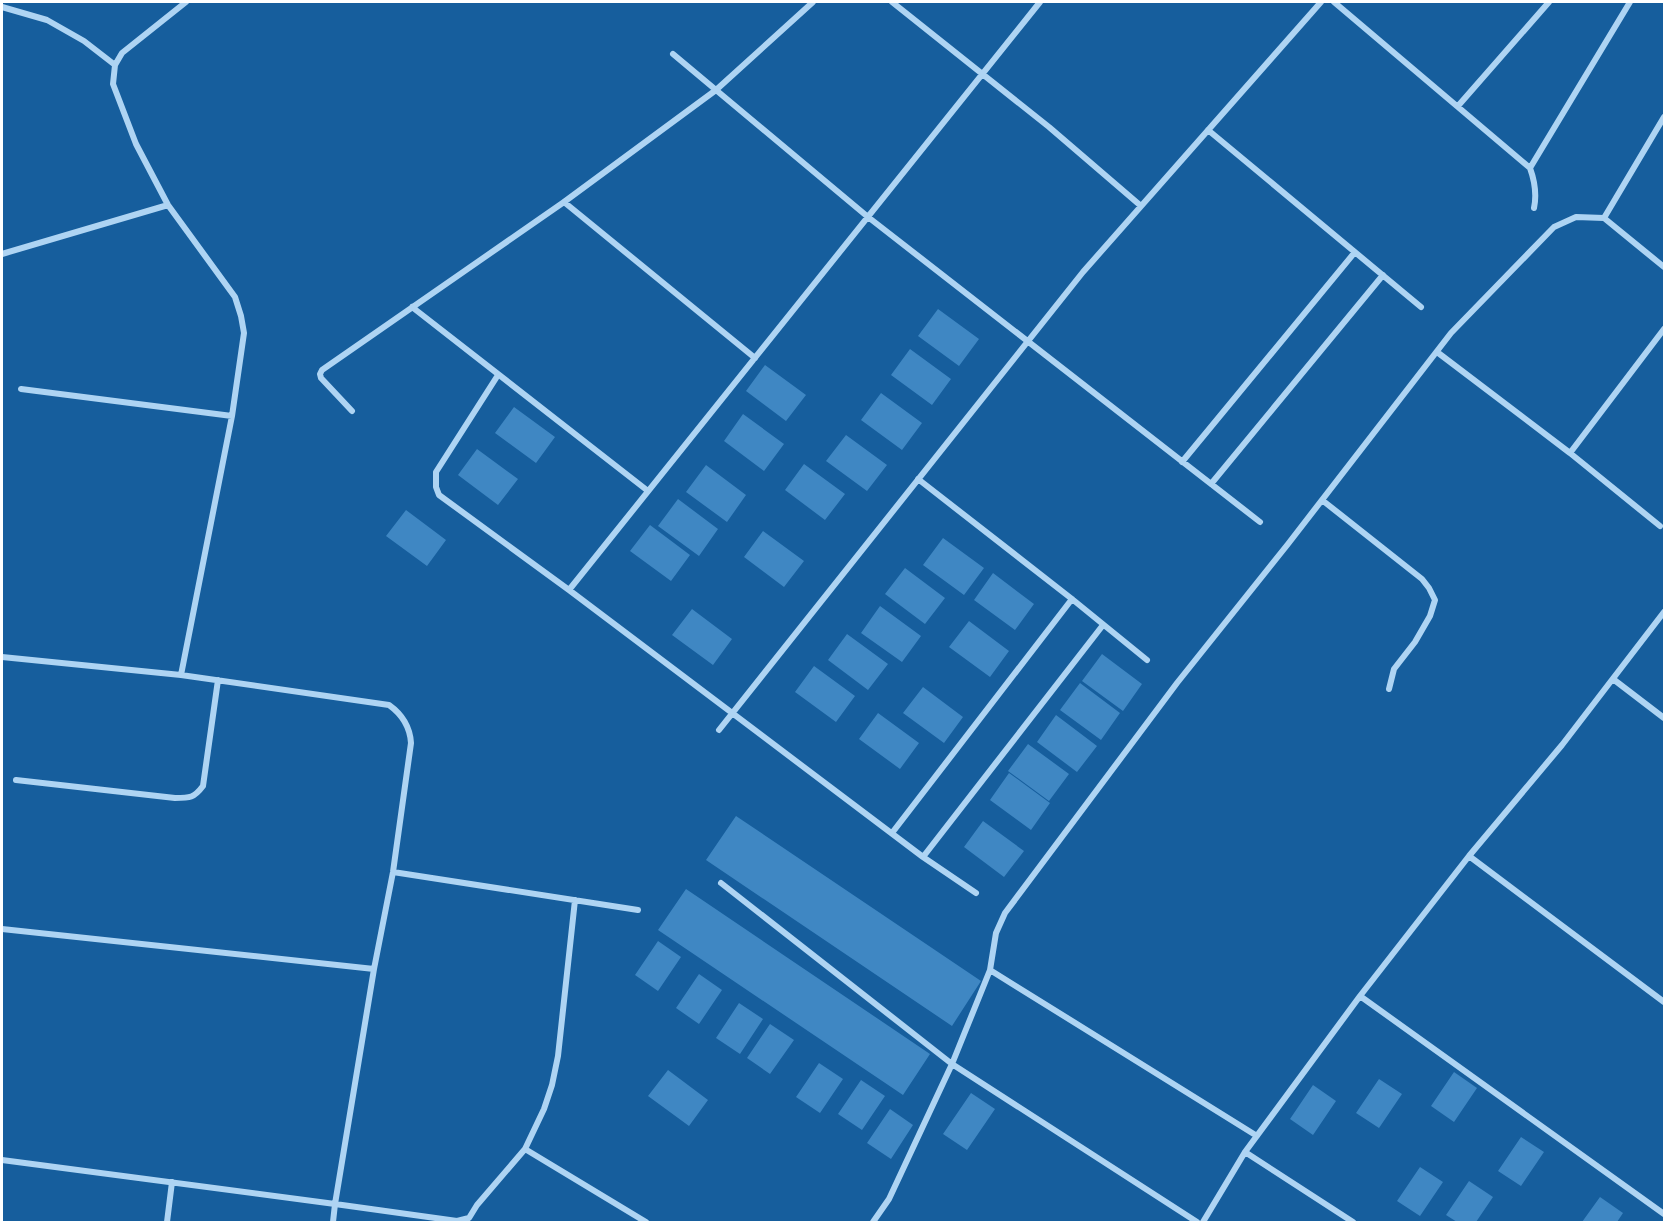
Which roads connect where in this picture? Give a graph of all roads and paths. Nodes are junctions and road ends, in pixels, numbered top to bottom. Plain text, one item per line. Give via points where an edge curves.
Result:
1 (186, 2) edge
2 (813, 2) edge
3 (892, 2) edge
4 (1040, 2) edge
5 (1321, 2) edge
6 (1334, 2) edge
7 (1549, 2) edge
8 (1630, 2) edge
9 (2, 7) edge
10 (673, 54) dead end
11 (115, 64) junction
12 (982, 73) junction
13 (716, 90) junction
14 (1458, 106) junction
15 (1665, 117) edge
16 (1208, 130) junction
17 (1530, 168) junction
18 (564, 202) junction
19 (168, 205) junction
20 (1141, 206) junction
21 (1534, 208) dead end
22 (868, 217) junction
23 (1604, 218) junction
24 (1355, 252) junction
25 (2, 254) edge
26 (1665, 267) edge
27 (1383, 275) junction
28 (412, 307) junction
29 (1421, 307) dead end
30 (1665, 329) edge
31 (1027, 341) junction
32 (1437, 352) junction
33 (755, 358) junction
34 (498, 375) junction
35 (21, 389) dead end
36 (352, 411) dead end
37 (232, 416) junction
38 (1570, 453) junction
39 (1182, 462) junction
40 (918, 479) junction
41 (1211, 484) junction
42 (648, 491) junction
43 (1322, 500) junction
44 (1260, 522) dead end
45 (1660, 526) dead end
46 (569, 590) junction
47 (1072, 599) junction
48 (1665, 612) edge
49 (1103, 625) junction
50 (2, 657) edge
51 (1148, 660) dead end
52 (181, 675) junction
53 (1613, 679) junction
54 (218, 680) junction
55 (1389, 689) dead end
56 (732, 713) junction
57 (1665, 718) edge
58 (719, 730) dead end
59 (16, 780) dead end
60 (892, 833) junction
61 (1469, 856) junction
62 (923, 857) junction
63 (393, 872) junction
64 (722, 883) dead end
65 (976, 893) dead end
66 (575, 900) junction
67 (638, 910) dead end
68 (2, 930) edge
69 (374, 969) junction
70 (990, 970) junction
71 (1360, 996) junction
72 (1665, 1002) edge
73 (952, 1064) junction
74 (1257, 1136) junction
75 (525, 1149) junction
76 (1245, 1152) junction
77 (2, 1160) edge
78 (172, 1182) junction
79 (335, 1204) junction
80 (1665, 1214) edge
81 (167, 1222) edge
82 (333, 1222) edge
83 (646, 1222) edge
84 (873, 1222) edge
85 (1197, 1222) edge
86 (1203, 1222) edge
87 (1353, 1222) edge

1 - 11 street via 122,53
2 - 13 street
3 - 12 street
4 - 12 street
5 - 16 street
6 - 14 street
7 - 14 street
8 - 17 street
9 - 11 street via 47,20
10 - 13 street
11 - 19 street via 113,84 124,114
12 - 20 street
12 - 22 street
13 - 18 street
13 - 22 street
14 - 17 street
15 - 23 street
16 - 20 street
16 - 24 street
17 - 21 street via 1536,197
18 - 28 street
18 - 33 street
19 - 25 street
19 - 37 street via 235,297 241,316 244,333
20 - 31 street
22 - 31 street
22 - 33 street
23 - 26 street
23 - 32 street via 1576,217 1554,227
24 - 27 street
24 - 39 street
27 - 29 street
27 - 41 street
28 - 34 street
28 - 36 street via 322,369 321,378
30 - 38 street
31 - 39 street
31 - 40 street
32 - 38 street
32 - 43 street
33 - 42 street
34 - 42 street
34 - 46 street via 436,472 436,487 440,495
35 - 37 street
37 - 52 street
38 - 45 street
39 - 41 street
40 - 47 street
40 - 56 street
41 - 44 street
42 - 46 street
43 - 55 street via 1422,579 1435,600 1415,642 1394,669
43 - 70 street via 1177,683 1005,913 996,933
46 - 56 street
47 - 49 street
47 - 60 street
48 - 53 street
49 - 51 street
49 - 62 street
50 - 52 street
52 - 54 street
53 - 57 street
53 - 61 street
54 - 59 street via 203,786 189,798
54 - 63 street via 389,705 398,711 410,731 411,743
56 - 58 street
56 - 60 street
60 - 62 street
61 - 71 street
61 - 72 street
62 - 65 street
63 - 66 street
63 - 69 street
64 - 73 street
66 - 67 street
66 - 75 street via 558,1056 544,1109
68 - 69 street
69 - 79 street
70 - 73 street
70 - 74 street
71 - 74 street
71 - 80 street
73 - 84 street via 889,1199
73 - 85 street
74 - 76 street
75 - 79 street via 469,1218 457,1221
75 - 83 street
76 - 86 street
76 - 87 street
77 - 78 street
78 - 79 street
78 - 81 street
79 - 82 street

